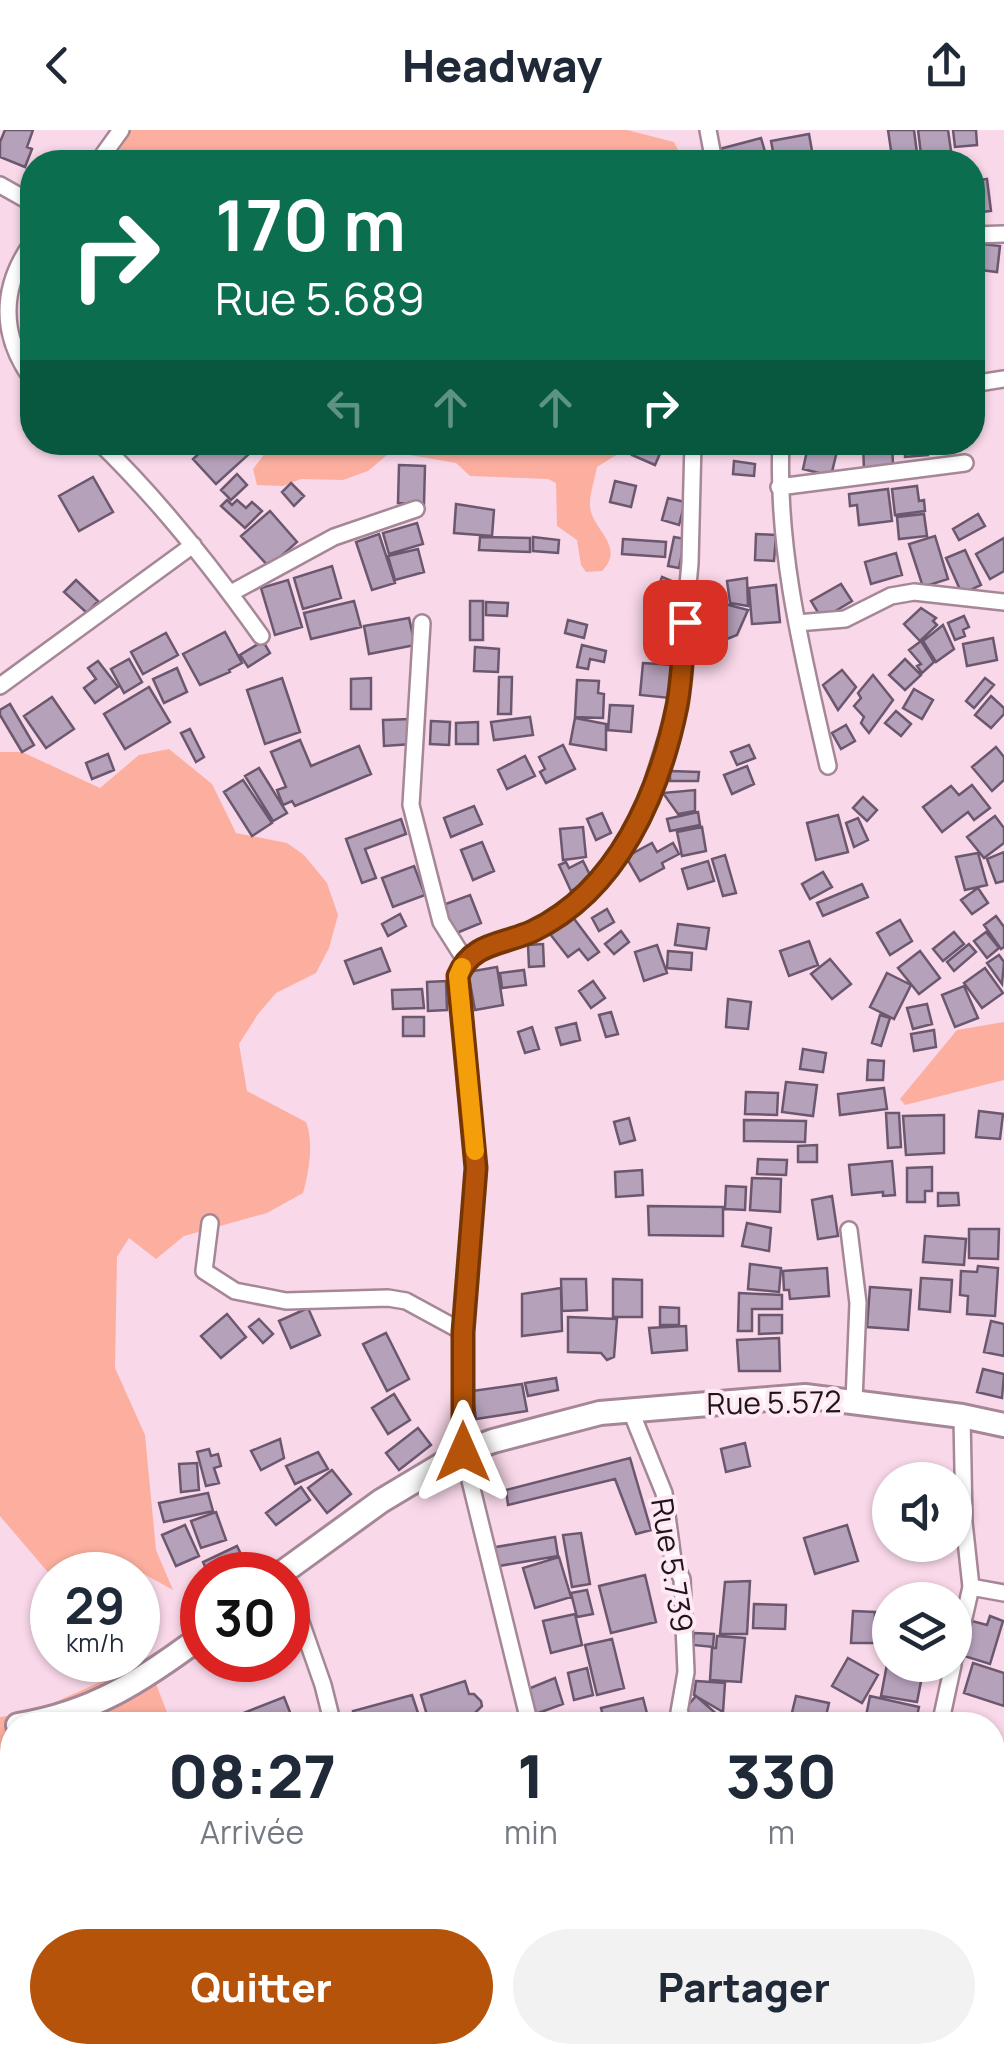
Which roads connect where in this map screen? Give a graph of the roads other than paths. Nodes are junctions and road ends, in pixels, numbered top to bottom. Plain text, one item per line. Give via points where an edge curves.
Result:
1 (20, 256) edge
2 (2, 290) edge
3 (20, 366) edge
4 (112, 455) edge
5 (693, 455) edge
6 (780, 455) edge
7 (965, 463) dead end
8 (779, 487) junction
9 (416, 509) dead end
10 (193, 545) junction
11 (230, 593) junction
12 (1004, 602) edge
13 (797, 623) junction
14 (422, 624) dead end
15 (261, 636) dead end
16 (0, 686) edge
17 (828, 766) dead end
18 (465, 960) junction
19 (210, 1223) dead end
20 (849, 1230) dead end
21 (463, 1332) junction
22 (854, 1400) junction
23 (630, 1410) junction
24 (962, 1416) junction
25 (1004, 1425) edge
26 (463, 1452) junction
27 (310, 1557) edge
28 (970, 1582) edge
29 (972, 1587) edge
30 (1004, 1593) edge
31 (180, 1651) edge
32 (310, 1651) edge
33 (949, 1682) edge
34 (80, 1712) edge
35 (329, 1712) edge
36 (527, 1712) edge
37 (679, 1712) edge
38 (943, 1712) edge

1 - 2 street
2 - 3 street via 2,339
4 - 10 street
5 - 18 street via 677,704 629,841 591,891 534,931
6 - 8 street
7 - 8 street
8 - 13 street
9 - 11 street via 334,537
10 - 11 street
10 - 16 street
11 - 15 street
12 - 13 street via 914,592 845,619
13 - 17 street
14 - 18 street via 411,804 441,922
18 - 21 street via 458,976 476,1168
19 - 21 street via 204,1271 235,1292 286,1301 406,1301
20 - 22 street via 858,1303
21 - 26 street
22 - 23 street, Rue 5.572 via 805,1396
22 - 24 street, Rue 5.572
23 - 26 street, Rue 5.572 via 600,1412
23 - 37 street, Rue 5.739 via 664,1493 682,1579 686,1672
24 - 25 street, Rue 5.572
24 - 28 street
26 - 27 street, Rue 5.572 via 381,1501
26 - 36 street
29 - 30 street
31 - 34 street
32 - 35 street
33 - 38 street

